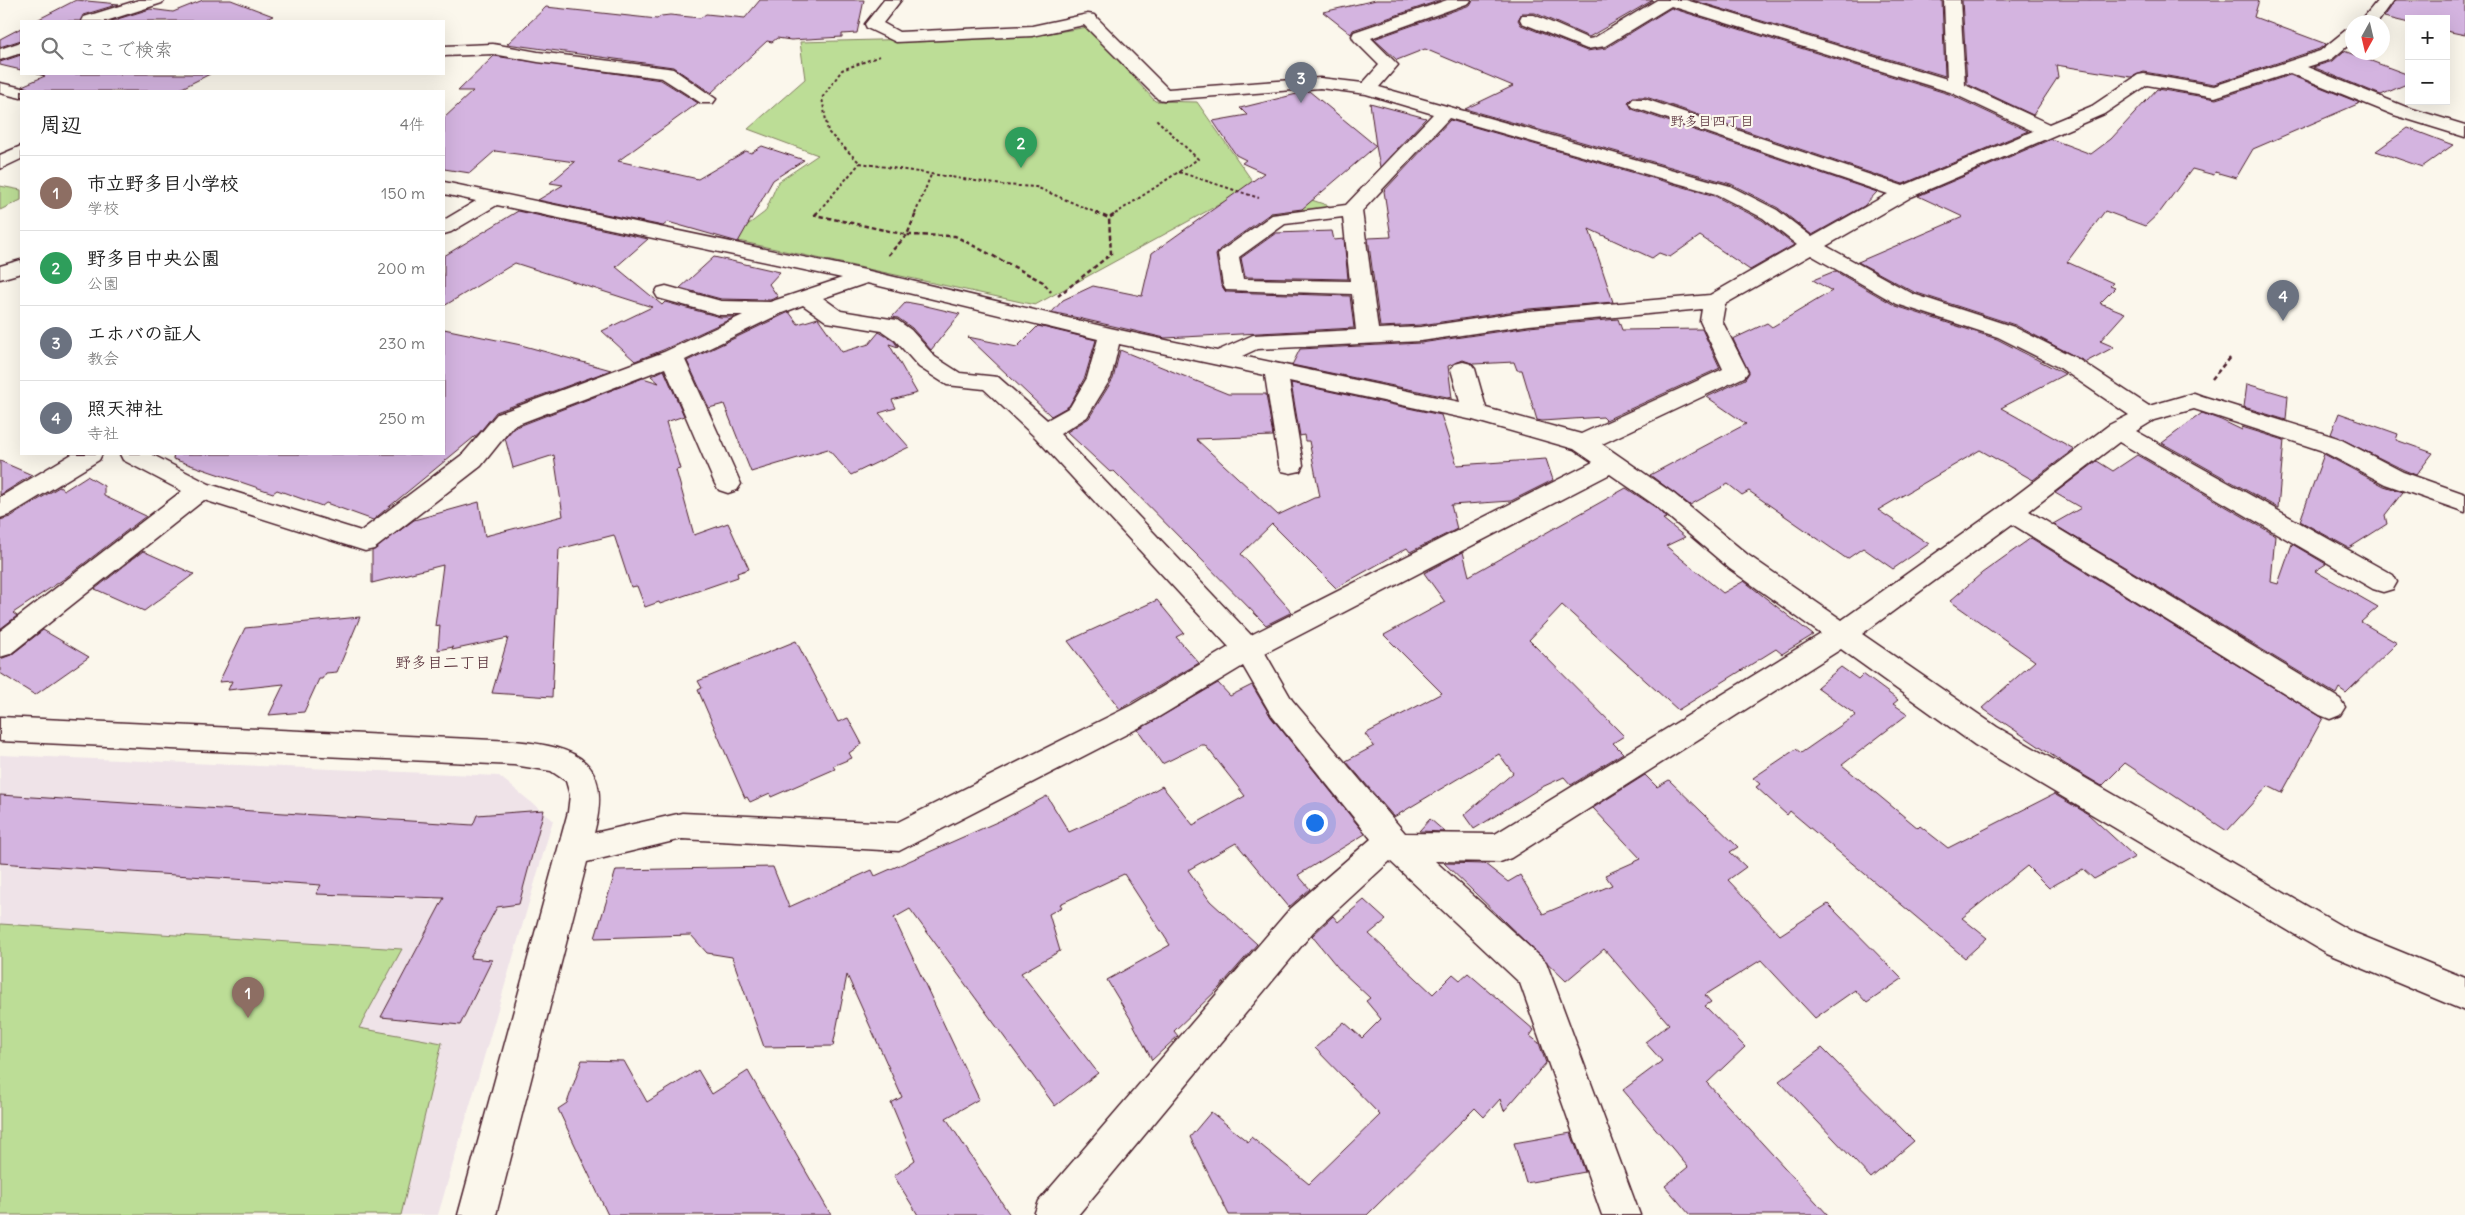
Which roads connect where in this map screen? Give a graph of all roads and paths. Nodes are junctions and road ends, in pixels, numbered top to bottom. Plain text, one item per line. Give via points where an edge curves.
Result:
1 (156, 0) edge
2 (893, 0) edge
3 (1463, 0) edge
4 (1669, 0) edge
5 (1952, 0) edge
6 (2386, 0) edge
7 (2377, 15) edge
8 (1528, 19) dead end
9 (93, 20) edge
10 (2345, 40) edge
11 (20, 47) edge
12 (445, 51) edge
13 (888, 53) dead end
14 (0, 56) edge
15 (2291, 67) junction
16 (0, 88) edge
17 (1956, 88) junction
18 (1367, 89) junction
19 (20, 93) edge
20 (1162, 93) junction
21 (708, 99) dead end
22 (1639, 103) dead end
23 (1446, 112) junction
24 (2049, 131) junction
25 (2465, 131) edge
26 (20, 154) edge
27 (0, 163) edge
28 (860, 163) junction
29 (1179, 172) junction
30 (931, 175) junction
31 (445, 188) edge
32 (1904, 193) junction
33 (493, 199) junction
34 (1352, 210) junction
35 (1309, 215) junction
36 (1109, 218) junction
37 (445, 227) edge
38 (907, 236) junction
39 (1811, 246) junction
40 (20, 266) edge
41 (0, 273) edge
42 (865, 276) junction
43 (1362, 288) junction
44 (666, 293) dead end
45 (806, 297) junction
46 (1715, 301) junction
47 (774, 308) junction
48 (1110, 335) junction
49 (1368, 337) junction
50 (672, 358) junction
51 (1220, 358) junction
52 (1463, 368) dead end
53 (1276, 370) junction
54 (1475, 414) junction
55 (2146, 415) junction
56 (2118, 431) junction
57 (1045, 432) junction
58 (1583, 443) junction
59 (88, 455) edge
60 (134, 455) edge
61 (1612, 462) junction
62 (1291, 465) dead end
63 (728, 484) dead end
64 (200, 490) junction
65 (2465, 502) edge
66 (0, 509) edge
67 (2012, 512) junction
68 (2382, 582) dead end
69 (1841, 635) junction
70 (0, 646) edge
71 (1248, 649) junction
72 (2330, 707) dead end
73 (0, 730) edge
74 (1397, 847) junction
75 (574, 851) junction
76 (2465, 995) edge
77 (478, 1215) edge
78 (1053, 1215) edge
79 (1621, 1215) edge

1 - 9 street
2 - 20 street via 873,24 896,37 1032,31 1088,19
3 - 18 street via 1360,36 1389,65
4 - 8 street via 1599,42 1587,44
4 - 17 street
5 - 17 street
6 - 7 street
10 - 15 street via 2326,55
11 - 14 street
12 - 21 street via 493,49 667,73
13 - 28 path via 842,70 822,98 828,132
15 - 24 street via 2215,92 2144,79 2098,110
15 - 25 street via 2400,111
16 - 19 street
17 - 24 street
18 - 20 street via 1320,83
18 - 23 street
20 - 29 path via 1140,106 1198,158
22 - 32 street
23 - 34 street
23 - 39 street via 1723,190 1770,214
24 - 32 street
26 - 27 street
28 - 30 path
28 - 38 path via 815,215
29 - 35 path
29 - 36 path
30 - 36 path via 1002,186 1036,187
30 - 38 path
31 - 33 street
32 - 39 street
33 - 37 street
33 - 42 street
34 - 35 street
34 - 43 street
35 - 43 street via 1278,219 1228,255 1234,284
36 - 38 path via 1111,254 1055,298 1043,282 955,236
38 - 42 path
39 - 46 street
39 - 55 street via 1905,299 2006,332 2068,363
40 - 41 street
42 - 45 street
42 - 48 street
43 - 49 street
44 - 47 street via 720,308
45 - 47 street
45 - 57 street via 835,318 888,325 903,335 927,362 955,380 990,382
46 - 49 street
46 - 58 street via 1711,321 1736,372
47 - 50 street
48 - 51 street
48 - 57 street via 1099,378 1079,412
49 - 51 street via 1253,342
50 - 63 street
50 - 64 street via 505,420 472,460 365,542
51 - 53 street
52 - 54 street
53 - 54 street
53 - 62 street
54 - 58 street
55 - 56 street
55 - 65 street via 2194,401 2328,444 2394,478
56 - 67 street
56 - 68 street
57 - 71 street
58 - 61 street
59 - 66 street
60 - 64 street
61 - 69 street via 1665,500 1739,562
61 - 71 street
64 - 70 street
67 - 69 street
67 - 72 street
69 - 74 street via 1500,848
69 - 76 street via 1986,736 2338,942
71 - 74 street via 1282,708
71 - 75 street via 1142,713 899,838 682,826
73 - 75 street via 552,757 567,763 580,776 587,795
74 - 78 street via 1384,847 1301,921
74 - 79 street via 1534,973
75 - 77 street

